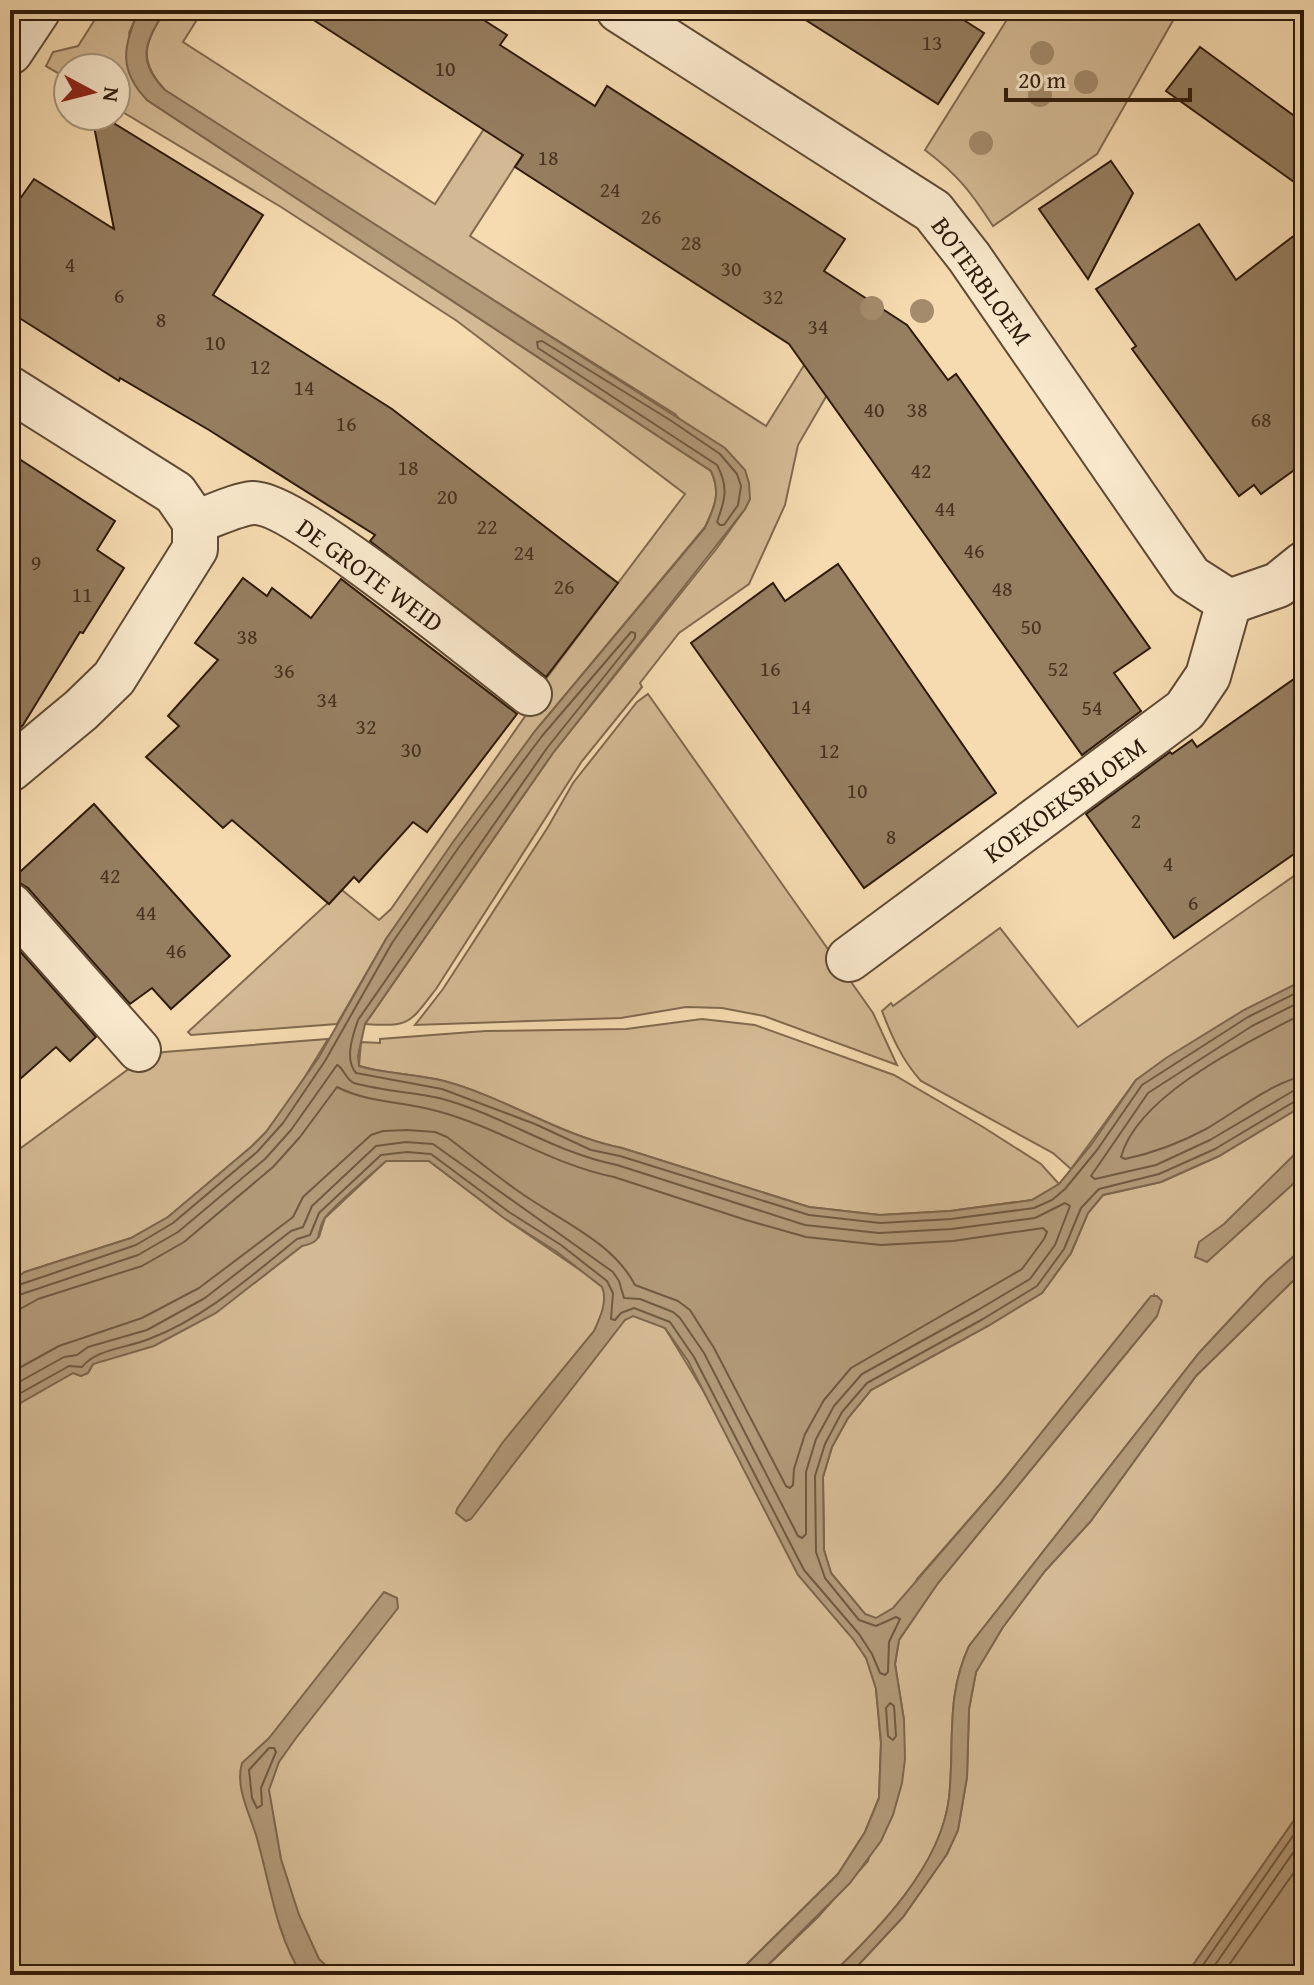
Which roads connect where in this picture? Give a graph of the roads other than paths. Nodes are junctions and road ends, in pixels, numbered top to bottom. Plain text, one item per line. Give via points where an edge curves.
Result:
1 (38, 10) edge
2 (619, 10) edge
3 (10, 52) edge
4 (10, 389) edge
5 (195, 522) junction
6 (1304, 564) edge
7 (1229, 602) junction
8 (530, 694) dead end
9 (10, 769) edge
10 (10, 904) edge
11 (849, 959) dead end
12 (139, 1050) dead end

1 - 3 street
2 - 7 street, BOTERBLOEM via 933,211 1190,577
4 - 5 street via 175,493
5 - 8 street, DE GROTE WEID via 253,503 275,508 328,539
5 - 9 street via 195,549 114,678
6 - 7 street via 1278,585
7 - 11 street, KOEKOEKSBLOEM via 1208,676 1185,710
10 - 12 street

